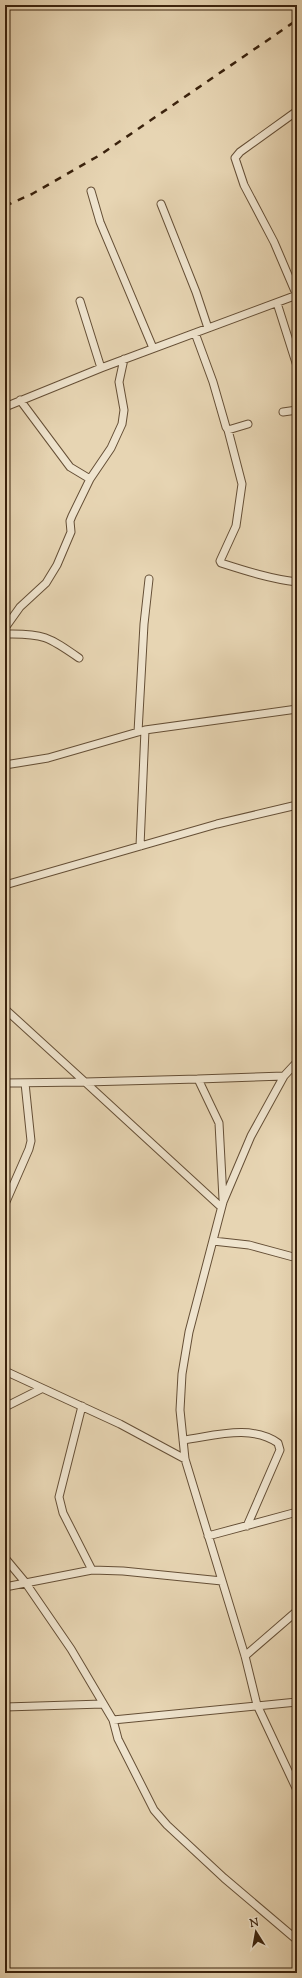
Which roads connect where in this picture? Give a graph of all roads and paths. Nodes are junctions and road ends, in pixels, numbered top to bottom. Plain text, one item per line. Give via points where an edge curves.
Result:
1 (297, 111) edge
2 (91, 190) dead end
3 (161, 204) dead end
4 (297, 296) edge
5 (80, 301) dead end
6 (277, 303) junction
7 (208, 328) junction
8 (196, 333) junction
9 (153, 348) junction
10 (124, 359) junction
11 (297, 366) edge
12 (100, 368) junction
13 (20, 400) junction
14 (5, 407) edge
15 (297, 410) edge
16 (284, 412) dead end
17 (248, 424) dead end
18 (228, 430) junction
19 (90, 479) junction
20 (297, 494) edge
21 (297, 538) edge
22 (149, 580) dead end
23 (297, 582) edge
24 (5, 628) edge
25 (5, 634) edge
26 (79, 658) dead end
27 (297, 709) edge
28 (141, 731) junction
29 (5, 765) edge
30 (297, 805) edge
31 (140, 846) junction
32 (5, 885) edge
33 (5, 1009) edge
34 (297, 1062) edge
35 (284, 1076) junction
36 (198, 1079) junction
37 (85, 1082) junction
38 (5, 1083) edge
39 (25, 1083) junction
40 (5, 1204) edge
41 (222, 1204) junction
42 (213, 1241) junction
43 (297, 1258) edge
44 (5, 1370) edge
45 (41, 1389) junction
46 (82, 1406) junction
47 (5, 1407) edge
48 (183, 1440) junction
49 (185, 1459) junction
50 (297, 1512) edge
51 (247, 1526) junction
52 (208, 1536) junction
53 (5, 1558) edge
54 (92, 1570) junction
55 (25, 1582) junction
56 (222, 1582) junction
57 (5, 1587) edge
58 (297, 1611) edge
59 (245, 1656) junction
60 (297, 1702) edge
61 (103, 1704) junction
62 (257, 1706) junction
63 (5, 1707) edge
64 (113, 1720) junction
65 (297, 1790) edge
66 (297, 1940) edge

1 - 4 street via 235,158 244,185 274,242
2 - 9 street via 100,222
3 - 7 street
4 - 6 street
5 - 12 street
6 - 7 street
6 - 11 street
7 - 8 street
8 - 9 street
8 - 18 street
9 - 10 street
10 - 12 street
10 - 19 street via 119,382 124,410 122,424 111,448
12 - 13 street
13 - 14 street
13 - 19 street via 70,467
15 - 16 street
17 - 18 street
18 - 23 street via 242,484 236,526 220,561 283,581
19 - 24 street via 70,521 71,532 57,565 46,584 20,607
20 - 21 street
22 - 28 street via 144,624
25 - 26 street via 42,635
27 - 28 street
28 - 29 street via 48,758
28 - 31 street
30 - 31 street
31 - 32 street
33 - 37 street
34 - 35 street
35 - 36 street
35 - 41 street via 251,1136
36 - 37 street
36 - 41 street via 219,1123
37 - 39 street
37 - 41 street
38 - 39 street
39 - 40 street via 31,1141
41 - 42 street
42 - 43 street via 249,1245
42 - 48 street via 189,1332 182,1374 180,1410
44 - 45 street
45 - 46 street
45 - 47 street
46 - 49 street
46 - 54 street via 59,1497 63,1513
48 - 49 street
48 - 51 street via 245,1432 260,1434 278,1443 280,1450
49 - 52 street
50 - 51 street
51 - 52 street
52 - 56 street
53 - 55 street
54 - 55 street
54 - 56 street
55 - 57 street
55 - 61 street via 71,1649
56 - 59 street
58 - 59 street
59 - 62 street
60 - 62 street
61 - 63 street
61 - 64 street
62 - 64 street
62 - 65 street
64 - 66 street via 118,1739 154,1810 224,1878

